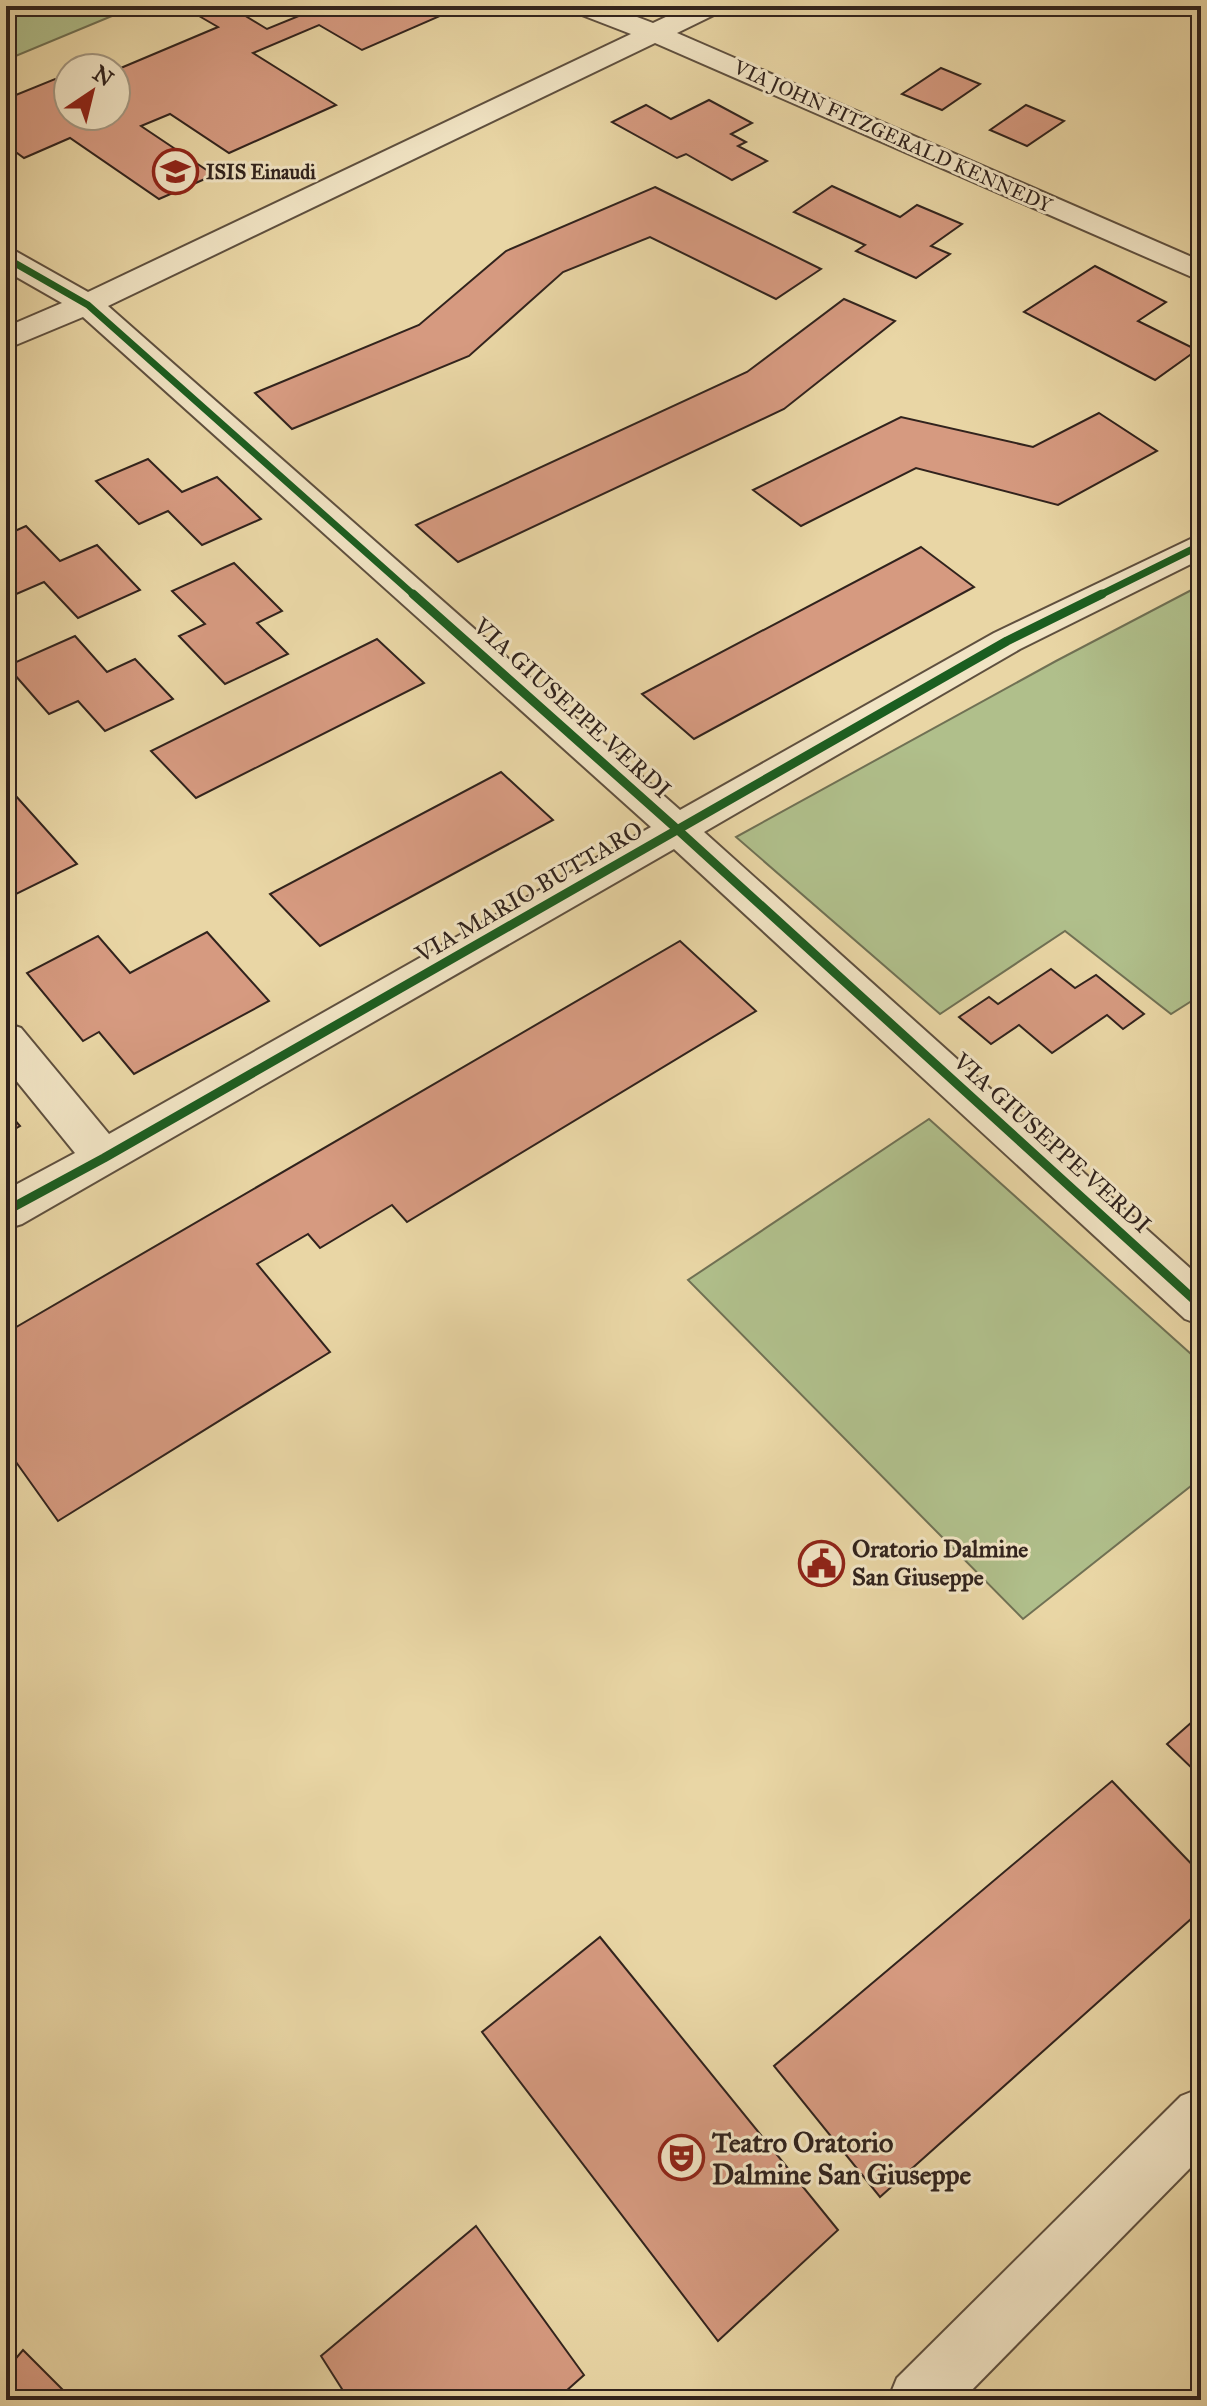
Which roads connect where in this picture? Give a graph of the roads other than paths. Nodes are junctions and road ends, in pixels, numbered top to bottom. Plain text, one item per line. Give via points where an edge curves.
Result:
1 (584, 6) edge
2 (710, 6) edge
3 (657, 34) junction
4 (6, 258) edge
5 (1201, 272) edge
6 (88, 305) junction
7 (6, 339) edge
8 (1201, 545) edge
9 (678, 830) junction
10 (6, 1039) edge
11 (104, 1158) junction
12 (6, 1211) edge
13 (1201, 1306) edge
14 (1201, 2116) edge
15 (919, 2400) edge

1 - 3 street, VIA JOHN FITZGERALD KENNEDY
2 - 3 street
3 - 5 street, VIA JOHN FITZGERALD KENNEDY
3 - 6 street
4 - 6 street, VIA GIUSEPPE VERDI
6 - 7 street
6 - 9 street, VIA GIUSEPPE VERDI
8 - 9 street, VIA MARIO BUTTARO via 1019,635
9 - 11 street, VIA MARIO BUTTARO
9 - 13 street, VIA GIUSEPPE VERDI
10 - 11 street
11 - 12 street, VIA MARIO BUTTARO
14 - 15 street

